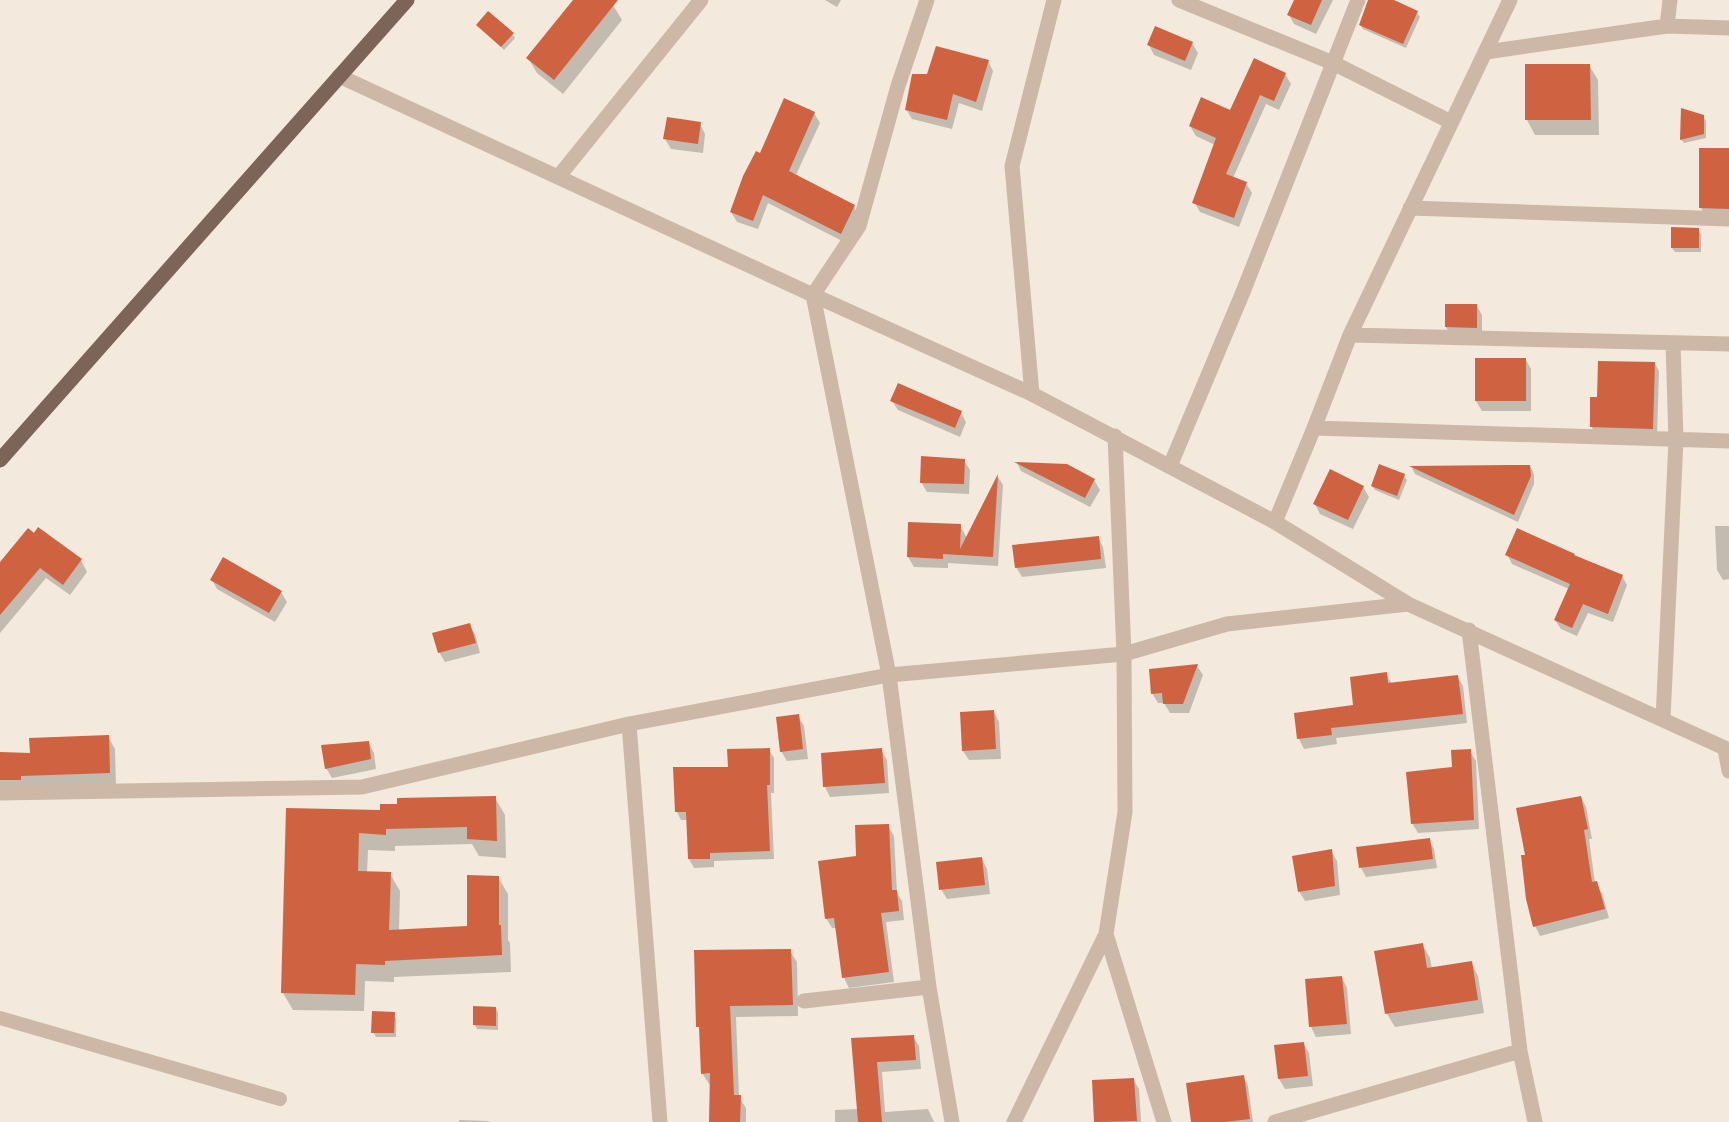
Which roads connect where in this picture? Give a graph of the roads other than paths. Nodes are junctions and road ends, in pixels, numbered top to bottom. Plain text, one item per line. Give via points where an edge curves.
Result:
1 (407, 0) edge
2 (701, 0) edge
3 (927, 0) edge
4 (1054, 0) edge
5 (1179, 0) edge
6 (1358, 0) edge
7 (1510, 0) edge
8 (1670, 0) edge
9 (1667, 26) junction
10 (1729, 28) edge
11 (1486, 52) junction
12 (1333, 63) junction
13 (339, 76) junction
14 (1451, 122) junction
15 (558, 176) junction
16 (1410, 208) junction
17 (1729, 219) edge
18 (813, 295) junction
19 (1350, 335) junction
20 (1673, 343) junction
21 (1729, 344) edge
22 (1032, 394) junction
23 (1314, 428) junction
24 (1114, 436) junction
25 (1676, 440) junction
26 (1729, 441) edge
27 (0, 460) edge
28 (1170, 466) junction
29 (1275, 522) junction
30 (1408, 604) junction
31 (1469, 630) junction
32 (1124, 654) junction
33 (889, 675) junction
34 (1663, 720) junction
35 (629, 724) junction
36 (1727, 749) edge
37 (1729, 771) edge
38 (0, 793) edge
39 (1106, 934) junction
40 (929, 987) junction
41 (804, 1001) dead end
42 (0, 1018) edge
43 (1520, 1051) junction
44 (280, 1099) dead end
45 (660, 1122) edge
46 (952, 1122) edge
47 (1014, 1122) edge
48 (1164, 1122) edge
49 (1275, 1122) edge
50 (1534, 1122) edge

1 - 13 main road
2 - 15 street
3 - 18 street via 859,226
4 - 22 street via 1012,166
5 - 12 street
6 - 12 street
7 - 11 street
8 - 9 street
9 - 10 street
9 - 11 street
11 - 14 street
12 - 14 street
12 - 28 street
13 - 15 street
13 - 27 main road
14 - 16 street
15 - 18 street
16 - 17 street
16 - 19 street
18 - 22 street
18 - 33 street
19 - 20 street
19 - 23 street
20 - 21 street
20 - 25 street
22 - 24 street
23 - 25 street
23 - 29 street
24 - 28 street
24 - 32 street
25 - 26 street
25 - 34 street
28 - 29 street
29 - 30 street
30 - 31 street
30 - 32 street via 1227,624
31 - 34 street
31 - 43 street
32 - 33 street
32 - 39 street via 1125,812
33 - 35 street
33 - 40 street
34 - 36 street
35 - 38 street via 362,787
35 - 45 street
36 - 37 street
39 - 47 street
39 - 48 street
40 - 41 street
40 - 46 street
42 - 44 lane
43 - 49 street
43 - 50 street

